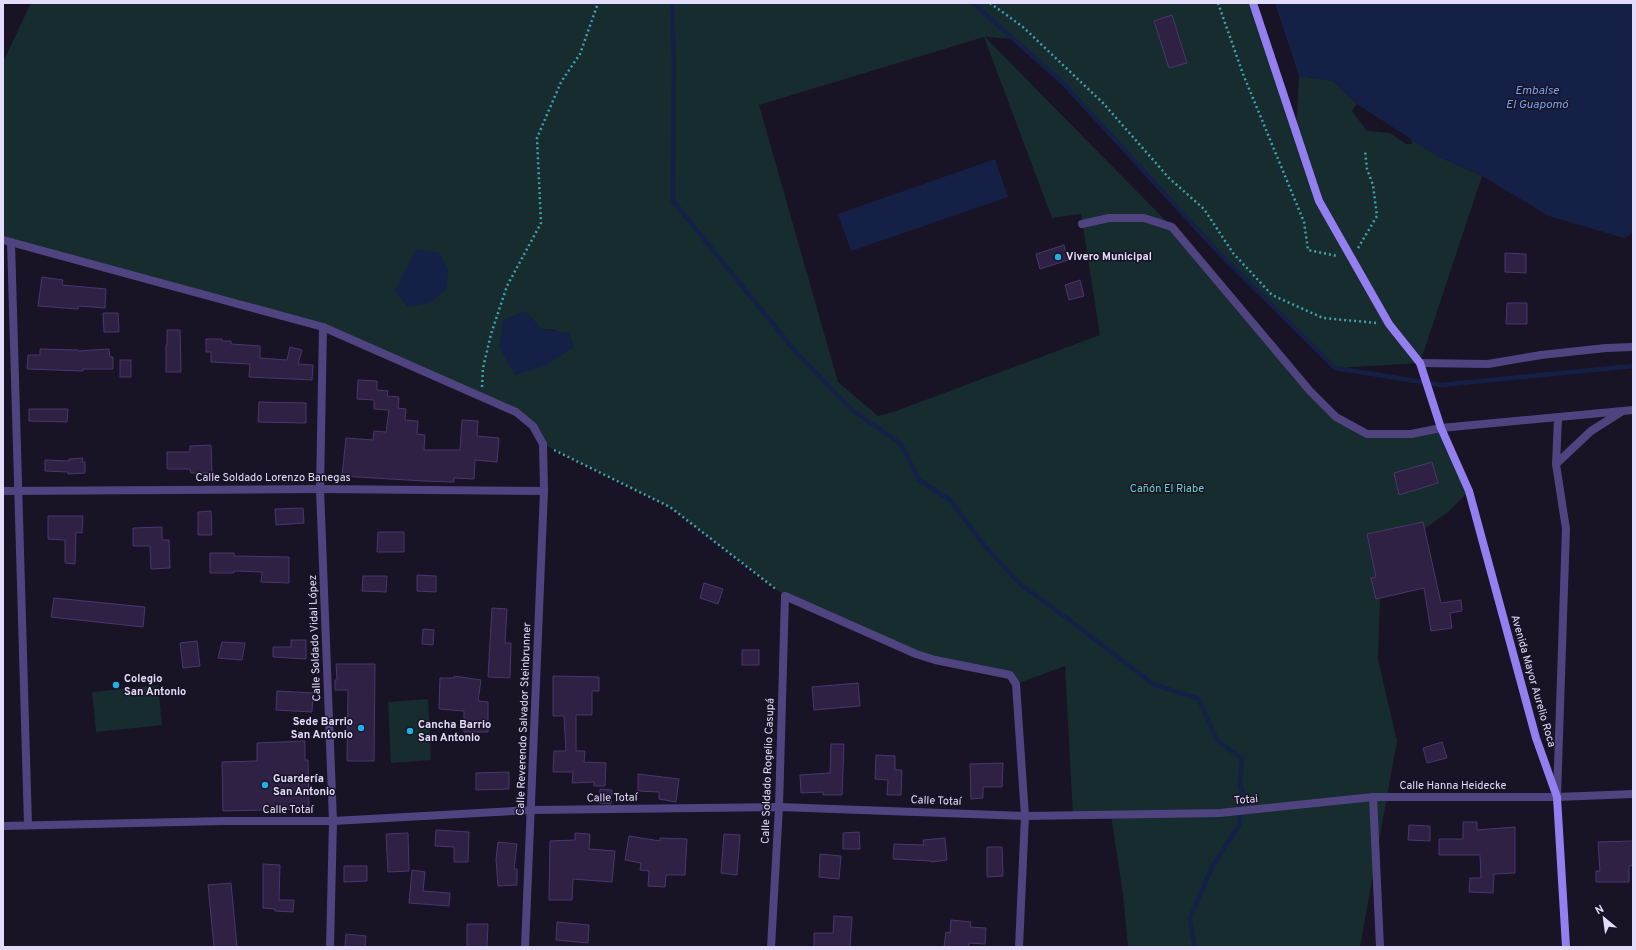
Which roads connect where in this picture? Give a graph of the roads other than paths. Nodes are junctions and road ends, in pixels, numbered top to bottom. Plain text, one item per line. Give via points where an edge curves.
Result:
1 (1253, 3) edge
2 (1082, 224) dead end
3 (7, 241) edge
4 (323, 328) junction
5 (1633, 347) edge
6 (1420, 363) junction
7 (1624, 410) junction
8 (1633, 410) edge
9 (1558, 418) junction
10 (1442, 428) junction
11 (1556, 464) junction
12 (320, 489) junction
13 (3, 491) edge
14 (18, 491) junction
15 (544, 491) junction
16 (1633, 794) edge
17 (1373, 797) junction
18 (1557, 797) junction
19 (779, 806) junction
20 (1274, 808) joint
21 (531, 810) junction
22 (1220, 813) joint
23 (1025, 816) junction
24 (333, 821) junction
25 (28, 825) junction
26 (3, 826) edge
27 (330, 947) edge
28 (525, 947) edge
29 (771, 947) edge
30 (1019, 947) edge
31 (1380, 947) edge
32 (1566, 947) edge

1 - 6 main road via 1320,202 1389,324
2 - 10 street via 1110,218 1144,218 1172,227 1310,391 1336,417 1368,434 1411,434
3 - 4 street
3 - 14 street
4 - 12 street, Calle Soldado Vidal López
4 - 15 street, Calle Reverendo Salvador Steinbrunner via 516,412 533,426 543,444
5 - 6 street via 1541,355 1488,364
6 - 10 main road, Avenida Mayor Aurelio Roca
7 - 8 street
7 - 9 street
7 - 11 street via 1591,430
9 - 10 street
9 - 11 street
10 - 18 main road, Avenida Mayor Aurelio Roca via 1469,491 1536,738
11 - 18 street via 1566,529
12 - 14 street, Calle Soldado Lorenzo Banegas
12 - 15 street, Calle Soldado Lorenzo Banegas
12 - 24 street, Calle Soldado Vidal López
13 - 14 street, Calle Soldado Lorenzo Banegas
14 - 25 street
15 - 21 street, Calle Reverendo Salvador Steinbrunner
16 - 18 street, Calle Hanna Heidecke
17 - 18 street, Calle Hanna Heidecke
17 - 20 street, Calle Hanna Heidecke
17 - 31 street
18 - 32 main road, Avenida Mayor Aurelio Roca
19 - 21 street, Calle Totaí
19 - 23 street, Calle Totaí
19 - 23 street, Calle Soldado Rogelio Casupá via 785,596 916,654 1010,675 1016,684
19 - 29 street, Calle Soldado Rogelio Casupá
20 - 22 street, Totai
21 - 24 street, Calle Totaí
21 - 28 street, Calle Reverendo Salvador Steinbrunner
22 - 23 street, Calle Totaí
23 - 30 street
24 - 25 street, Calle Totaí
24 - 27 street, Calle Soldado Vidal López
25 - 26 street, Calle Totaí

